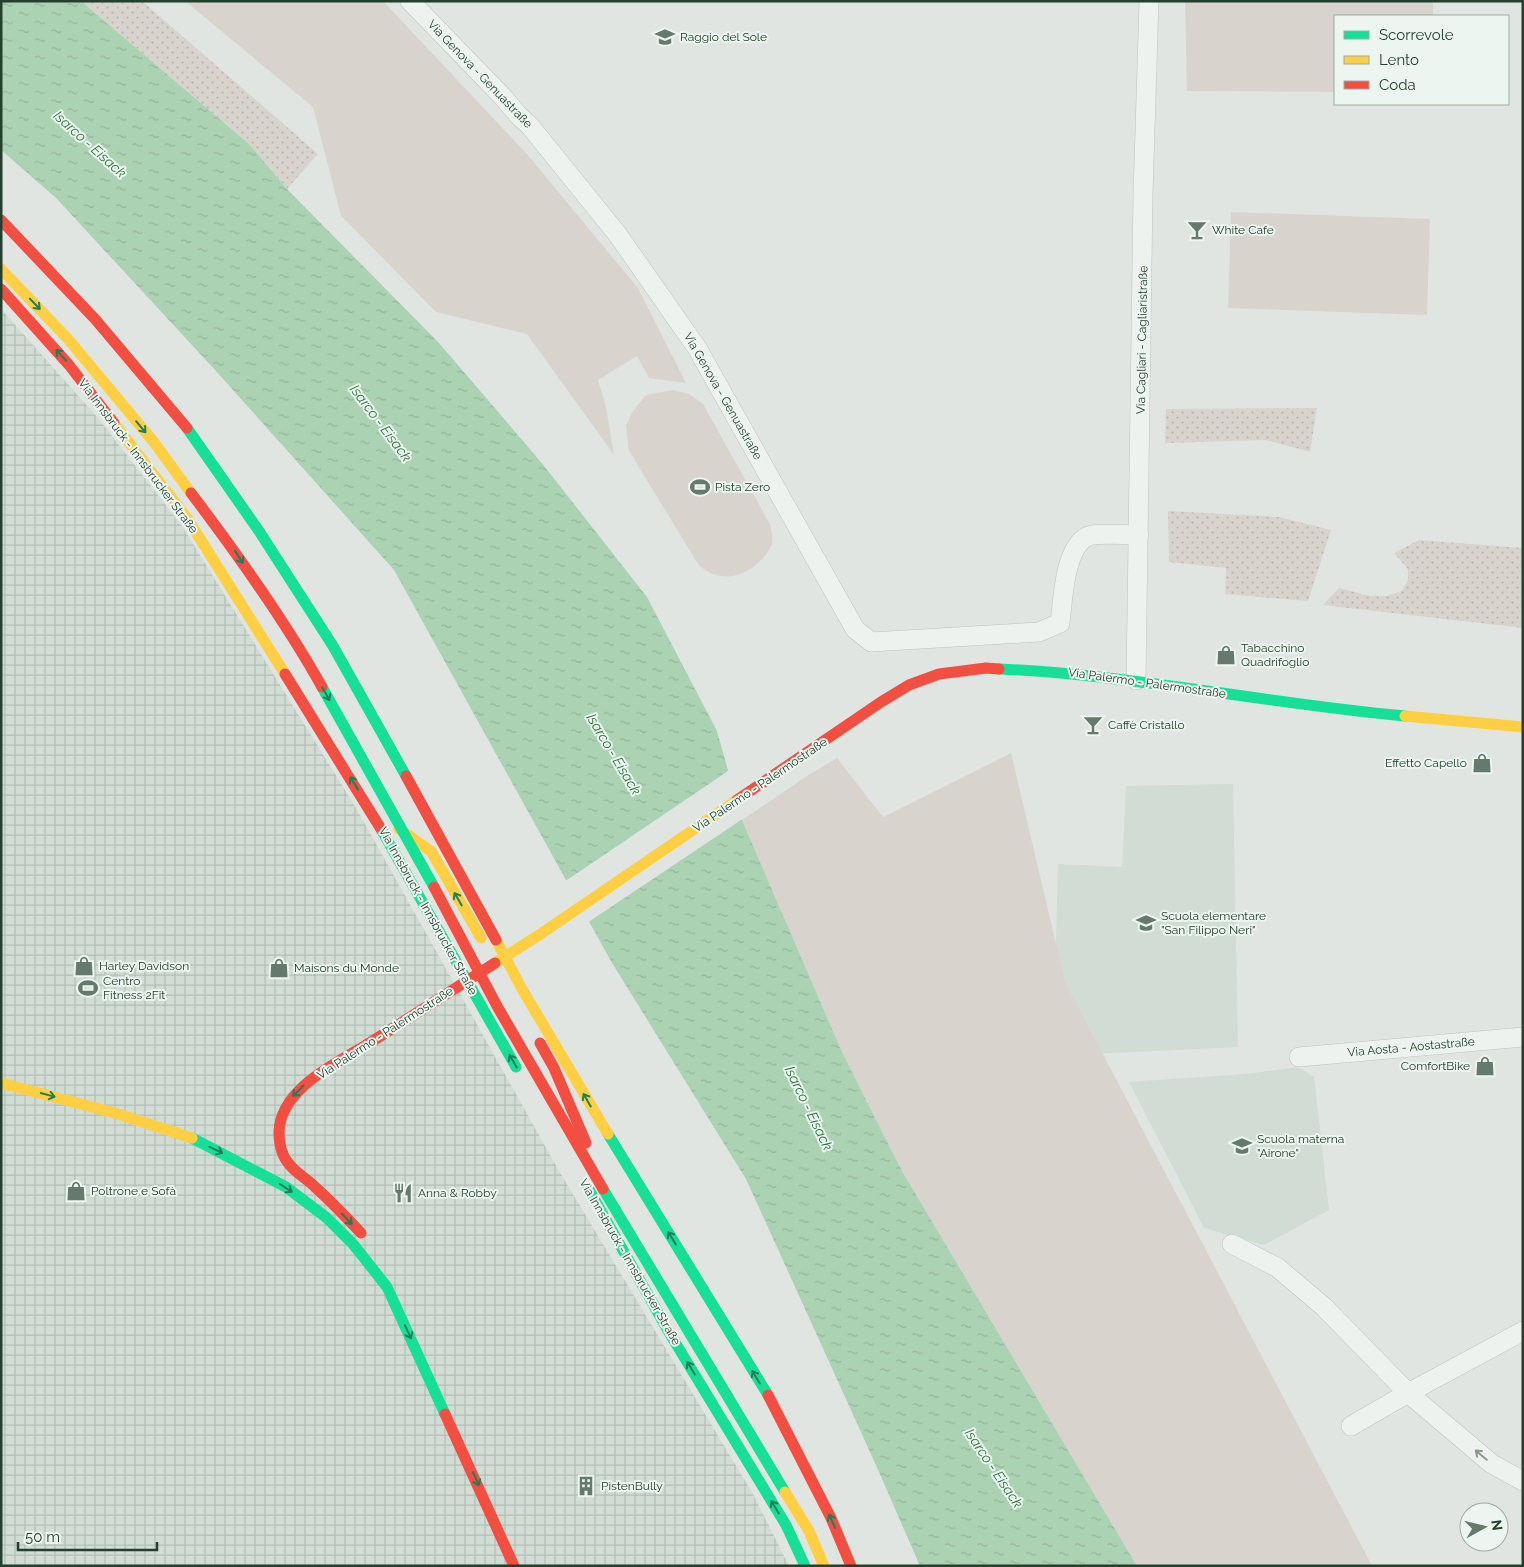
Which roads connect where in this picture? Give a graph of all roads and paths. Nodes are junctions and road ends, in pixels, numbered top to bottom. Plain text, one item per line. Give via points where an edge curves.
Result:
1 (410, 1) edge
2 (1149, 1) edge
3 (1, 220) edge
4 (1, 269) edge
5 (1, 289) edge
6 (1140, 535) junction
7 (1136, 680) junction
8 (1523, 727) edge
9 (370, 809) junction
10 (490, 955) junction
11 (526, 1018) dead end
12 (535, 1035) dead end
13 (1523, 1037) edge
14 (1299, 1057) dead end
15 (523, 1078) dead end
16 (1, 1083) edge
17 (581, 1177) dead end
18 (591, 1194) junction
19 (369, 1244) dead end
20 (1232, 1244) dead end
21 (381, 1264) dead end
22 (387, 1288) junction
23 (1523, 1332) edge
24 (1408, 1393) junction
25 (1351, 1426) dead end
26 (1523, 1481) edge
27 (514, 1566) edge
28 (805, 1566) edge
29 (824, 1566) edge
30 (851, 1566) edge

1 - 6 street, Via Genova - Genuastraße via 530,126 637,261 697,348 855,629 871,642 1039,632 1060,623 1068,564 1077,545 1090,535
2 - 6 street, Via Cagliari - Cagliaristraße via 1143,195
30 -> 3 main road, bridge via 831,1518 772,1402 522,989 332,646 259,531 182,420 95,319
4 -> 29 main road, bridge via 68,339 153,441 233,549 307,662 563,1122 808,1531
9 -> 5 main road, Via Innsbruck - Innsbrucker Straße via 187,518 69,365
6 - 7 street, Via Cagliari - Cagliaristraße
7 - 8 main road, Via Palermo - Palermostraße via 1366,714
7 - 10 main road, Via Palermo - Palermostraße via 986,668 939,674 909,685 539,935
10 -> 9 main road via 431,851
15 -> 9 main road, Via Innsbruck - Innsbrucker Straße
10 - 11 main road
10 -> 19 main road, Via Palermo - Palermostraße, bridge via 368,1044 301,1087 280,1117 280,1150 291,1167 313,1184
12 - 18 main road via 554,1068 586,1143
13 - 14 street, Via Aosta - Aostastraße
16 -> 22 main road via 188,1136 286,1187 327,1218 353,1244
17 - 18 main road, Via Innsbruck - Innsbrucker Straße
28 -> 18 main road, Via Innsbruck - Innsbrucker Straße via 786,1525 670,1334
20 - 24 street via 1278,1268 1324,1307
21 - 22 main road
22 -> 27 main road
23 - 24 street
24 - 25 street
26 -> 24 street via 1492,1464

